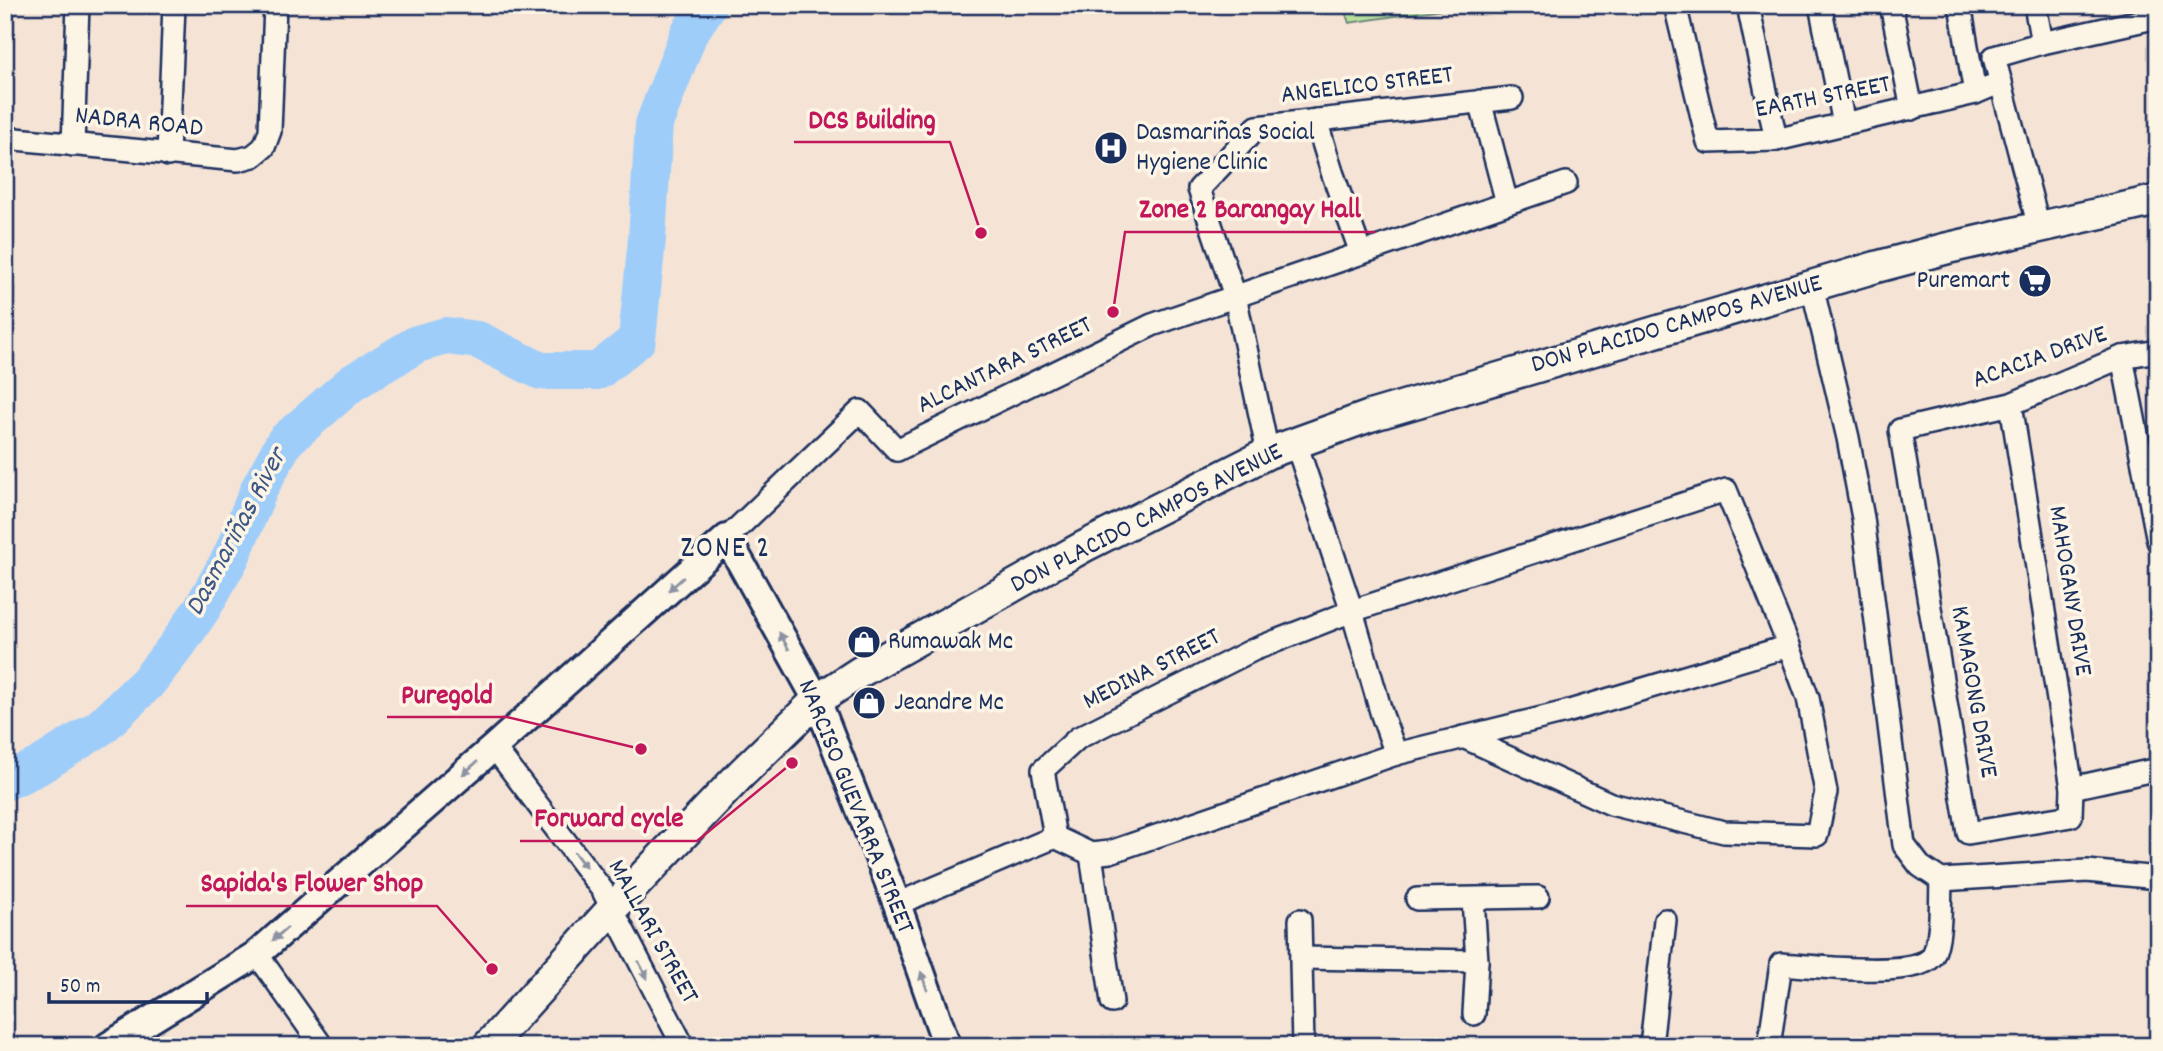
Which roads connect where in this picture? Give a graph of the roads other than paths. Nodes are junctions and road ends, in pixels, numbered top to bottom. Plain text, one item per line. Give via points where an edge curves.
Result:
1 (78, 5) edge
2 (174, 5) edge
3 (275, 5) edge
4 (1675, 5) edge
5 (1748, 5) edge
6 (1820, 5) edge
7 (1891, 5) edge
8 (1960, 5) edge
9 (2035, 5) edge
10 (2154, 14) edge
11 (2042, 43) junction
12 (2001, 82) junction
13 (1975, 93) junction
14 (1512, 98) dead end
15 (1480, 102) junction
16 (1912, 109) junction
17 (1316, 120) junction
18 (1844, 124) junction
19 (5, 138) edge
20 (1776, 140) junction
21 (72, 145) junction
22 (168, 155) junction
23 (1566, 183) dead end
24 (2158, 200) edge
25 (1507, 204) junction
26 (2039, 227) junction
27 (1361, 253) junction
28 (1812, 286) junction
29 (1235, 296) junction
30 (2158, 351) edge
31 (2122, 357) junction
32 (2011, 404) junction
33 (1900, 430) joint
34 (1296, 443) junction
35 (1268, 453) junction
36 (727, 538) junction
37 (2158, 541) edge
38 (1352, 611) junction
39 (1788, 646) junction
40 (817, 701) junction
41 (1463, 737) junction
42 (494, 747) junction
43 (1396, 754) junction
44 (2158, 769) edge
45 (2072, 788) junction
46 (1055, 837) junction
47 (1091, 854) junction
48 (2158, 878) edge
49 (1941, 880) junction
50 (1538, 897) dead end
51 (1417, 899) dead end
52 (1473, 900) junction
53 (897, 904) junction
54 (612, 909) junction
55 (1300, 920) dead end
56 (1665, 920) dead end
57 (257, 954) junction
58 (1301, 958) junction
59 (1477, 961) junction
60 (1112, 1002) dead end
61 (1474, 1014) dead end
62 (108, 1046) edge
63 (322, 1046) edge
64 (488, 1046) edge
65 (683, 1046) edge
66 (947, 1046) edge
67 (1303, 1046) edge
68 (1651, 1046) edge
69 (1769, 1046) edge

1 - 21 street
2 - 22 street
3 - 22 street, NADRA ROAD via 270,131 264,147 238,160
4 - 20 street, EARTH STREET via 1707,142
5 - 20 street
6 - 18 street
7 - 16 street
8 - 13 street
9 - 11 street
10 - 11 street
11 - 12 street via 1994,57
12 - 13 street, EARTH STREET
12 - 26 street
13 - 16 street, EARTH STREET
14 - 15 street, ANGELICO STREET
15 - 17 street, ANGELICO STREET
15 - 25 street
16 - 18 street, EARTH STREET
17 - 27 street
17 - 29 street, ANGELICO STREET via 1257,127 1199,189
18 - 20 street, EARTH STREET
19 - 21 street, NADRA ROAD
21 - 22 street, NADRA ROAD
23 - 25 street
24 - 26 main road, DON PLACIDO CAMPOS AVENUE
25 - 27 street
26 - 28 main road, DON PLACIDO CAMPOS AVENUE
27 - 29 street
28 - 34 main road, DON PLACIDO CAMPOS AVENUE via 1370,416
28 - 49 street via 1863,518 1904,845 1920,866
29 - 35 street
29 - 36 street, ALCANTARA STREET via 1152,325 897,450 860,411
30 - 31 street, ACACIA DRIVE
31 - 32 street, ACACIA DRIVE
31 - 37 street
32 - 33 street, ACACIA DRIVE
32 - 45 street, MAHOGANY DRIVE
33 - 45 street, KAMAGONG DRIVE via 1968,833 2071,816
34 - 35 main road, DON PLACIDO CAMPOS AVENUE
34 - 38 street
35 - 40 main road, DON PLACIDO CAMPOS AVENUE via 1083,547 860,672
40 -> 36 street, NARCISO GUEVARRA STREET
36 -> 42 street
38 - 39 street via 1726,490
38 - 43 street
38 - 46 street, MEDINA STREET via 1253,650 1078,738 1043,770
39 - 41 street via 1566,712
39 - 41 street via 1808,698 1826,792 1817,835 1724,832 1611,804
40 - 53 street, NARCISO GUEVARRA STREET
40 - 54 main road, DON PLACIDO CAMPOS AVENUE
41 - 43 street
42 -> 54 street, MALLARI STREET
42 -> 57 street
43 - 47 street via 1110,852
44 - 45 street
46 - 47 street
46 - 53 street
47 - 60 street
48 - 49 street via 2087,872
49 - 69 street via 1932,957 1918,967 1782,964
50 - 52 street
51 - 52 street
52 - 59 street
66 -> 53 street, NARCISO GUEVARRA STREET
54 - 64 main road, DON PLACIDO CAMPOS AVENUE
54 -> 65 street, MALLARI STREET
55 - 58 street
56 - 68 street
57 - 62 street
57 - 63 street
58 - 59 street
58 - 67 street
59 - 61 street

